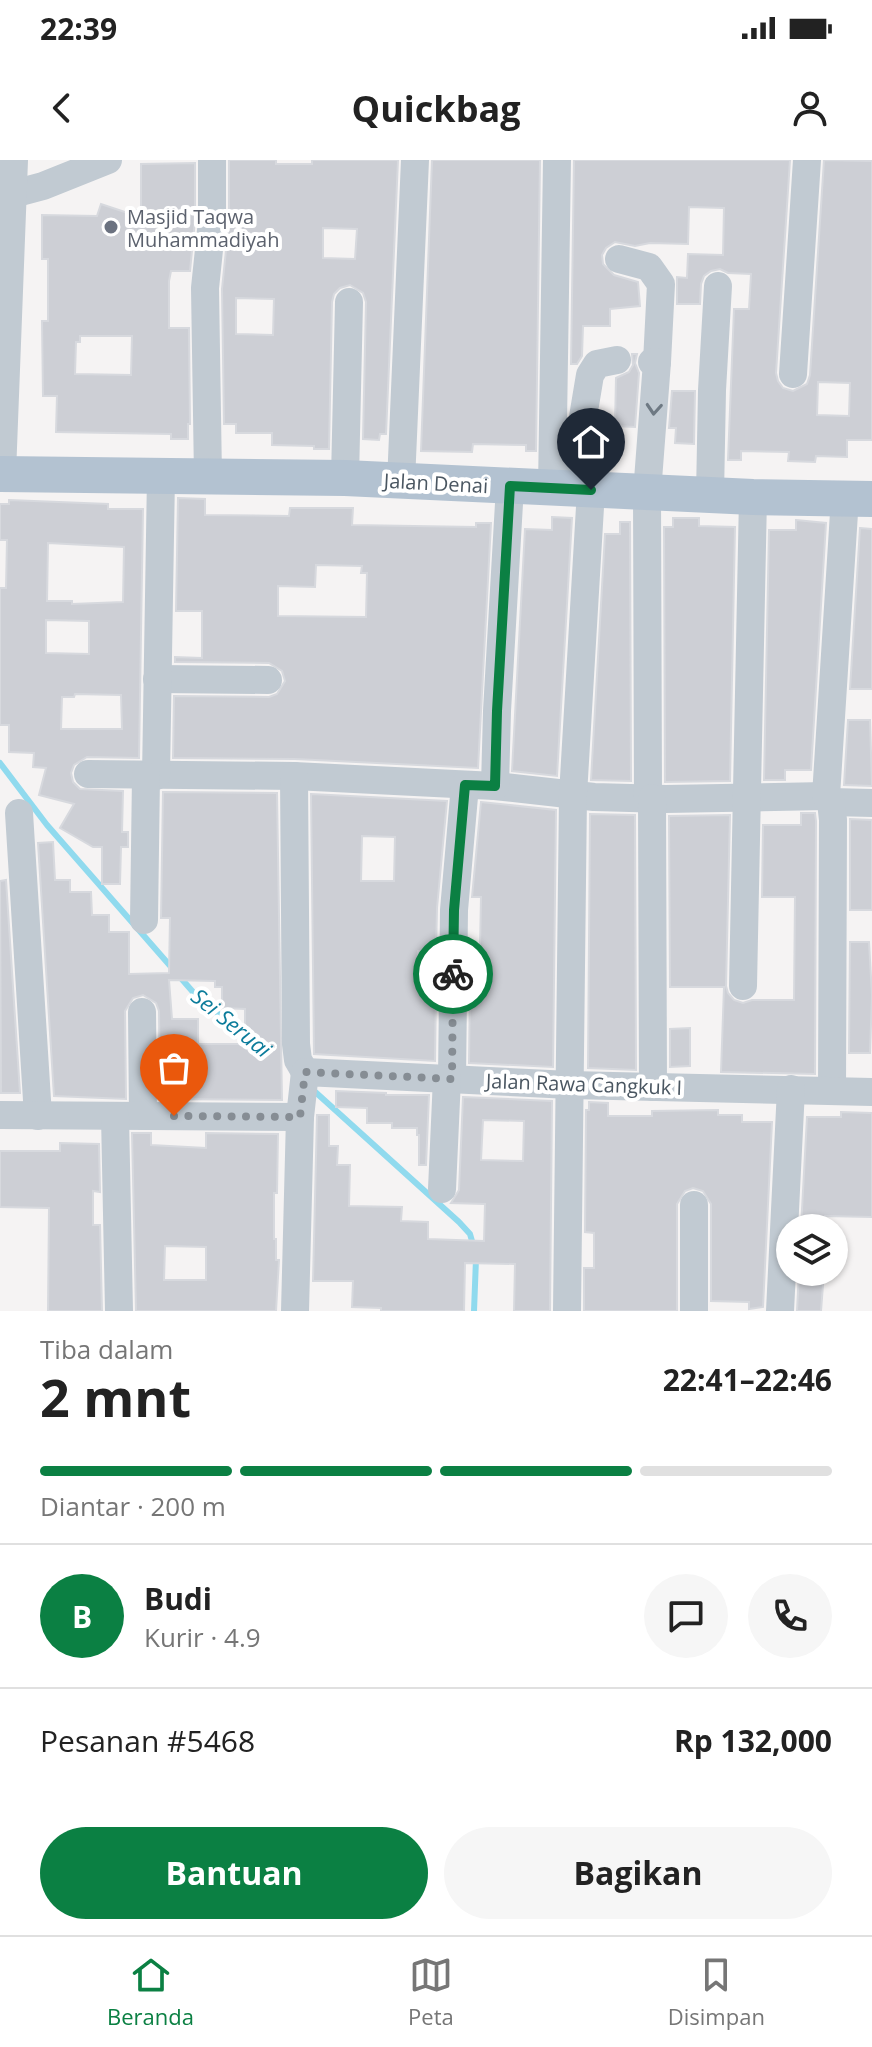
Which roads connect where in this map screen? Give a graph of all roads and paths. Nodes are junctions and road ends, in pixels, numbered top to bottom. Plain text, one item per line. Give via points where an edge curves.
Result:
1 (14, 160) edge
2 (108, 160) edge
3 (212, 160) edge
4 (415, 160) edge
5 (557, 160) edge
6 (807, 160) edge
7 (13, 194) junction
8 (619, 259) dead end
9 (718, 286) dead end
10 (349, 302) dead end
11 (617, 360) dead end
12 (793, 374) dead end
13 (1, 474) edge
14 (161, 476) junction
15 (208, 477) junction
16 (345, 478) junction
17 (401, 482) junction
18 (510, 486) junction
19 (571, 489) junction
20 (647, 493) junction
21 (710, 495) junction
22 (753, 497) junction
23 (858, 498) edge
24 (157, 679) junction
25 (268, 680) dead end
26 (88, 774) dead end
27 (151, 776) junction
28 (294, 776) junction
29 (465, 785) junction
30 (495, 786) junction
31 (573, 795) junction
32 (745, 797) junction
33 (650, 798) junction
34 (828, 799) junction
35 (872, 803) edge
36 (19, 813) dead end
37 (144, 920) dead end
38 (743, 986) dead end
39 (142, 1012) dead end
40 (450, 1078) junction
41 (304, 1079) junction
42 (570, 1085) junction
43 (653, 1087) junction
44 (791, 1089) junction
45 (832, 1091) junction
46 (872, 1092) edge
47 (0, 1115) edge
48 (38, 1116) junction
49 (129, 1116) junction
50 (300, 1117) junction
51 (442, 1189) dead end
52 (694, 1205) dead end
53 (119, 1311) edge
54 (295, 1311) edge
55 (567, 1311) edge
56 (694, 1311) edge
57 (780, 1311) edge

1 - 7 street
2 - 7 street
3 - 15 street via 205,288
4 - 17 street
5 - 19 street
6 - 12 street
7 - 13 street
8 -> 20 street via 649,267 661,284
9 - 21 street
10 - 16 street
11 - 19 street via 597,364 590,375
13 - 14 main road, Jalan Denai
14 - 15 main road, Jalan Denai
14 - 24 street
15 - 16 main road, Jalan Denai
16 - 17 main road, Jalan Denai
17 - 18 main road, Jalan Denai
18 - 19 main road, Jalan Denai
18 - 30 street
19 - 20 main road, Jalan Denai
19 - 31 street
20 - 21 main road, Jalan Denai
20 - 33 street
21 - 22 main road, Jalan Denai
22 - 23 main road, Jalan Denai
22 - 32 street
23 - 34 street
24 - 25 street
24 - 27 street
26 - 27 street
27 - 28 street
27 - 37 street
28 - 29 street
28 - 41 street via 296,1044
29 - 30 street
29 - 40 street via 454,910
30 - 31 street
31 - 33 street
31 - 42 street
32 - 33 street
32 - 34 street
32 - 38 street
33 - 43 street
34 - 35 street
34 - 45 street
36 - 48 street
39 - 49 street
40 - 41 street, Jalan Rawa Cangkuk I
40 - 42 street, Jalan Rawa Cangkuk I
40 - 51 street
41 - 50 street
42 - 43 street, Jalan Rawa Cangkuk I
42 - 55 street
43 - 44 street, Jalan Rawa Cangkuk I
44 - 45 street, Jalan Rawa Cangkuk I
44 - 57 street
45 - 46 street, Jalan Rawa Cangkuk I
47 - 48 street
48 - 49 street
49 - 50 street
49 - 53 street
50 - 54 street
52 - 56 street

